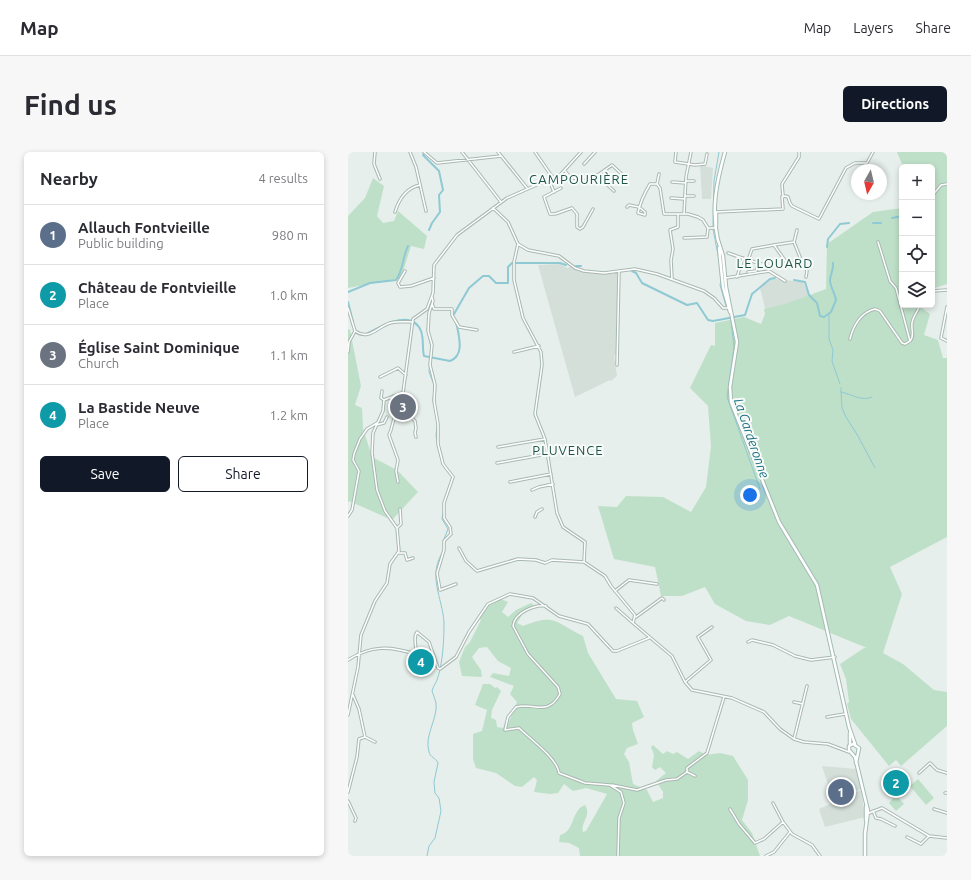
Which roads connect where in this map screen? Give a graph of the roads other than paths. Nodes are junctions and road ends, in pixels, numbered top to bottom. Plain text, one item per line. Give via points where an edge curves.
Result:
1 (375, 152) edge
2 (410, 152) edge
3 (425, 152) edge
4 (462, 152) edge
5 (498, 152) edge
6 (535, 152) edge
7 (581, 152) edge
8 (595, 152) edge
9 (676, 152) edge
10 (691, 152) edge
11 (725, 152) edge
12 (799, 152) edge
13 (874, 152) edge
14 (707, 154) dead end
15 (501, 156) junction
16 (468, 160) junction
17 (584, 164) dead end
18 (689, 164) junction
19 (565, 171) junction
20 (597, 174) junction
21 (659, 174) dead end
22 (553, 178) junction
23 (380, 179) dead end
24 (628, 179) dead end
25 (548, 180) junction
26 (694, 181) dead end
27 (672, 182) dead end
28 (686, 182) junction
29 (656, 184) junction
30 (947, 184) edge
31 (420, 185) junction
32 (526, 188) junction
33 (561, 188) dead end
34 (614, 191) dead end
35 (554, 192) junction
36 (935, 192) edge
37 (685, 196) junction
38 (694, 196) dead end
39 (783, 196) junction
40 (671, 198) dead end
41 (685, 199) junction
42 (501, 202) junction
43 (627, 207) dead end
44 (639, 207) junction
45 (493, 208) junction
46 (593, 209) dead end
47 (426, 211) dead end
48 (396, 212) dead end
49 (715, 212) junction
50 (678, 214) junction
51 (684, 214) junction
52 (716, 227) junction
53 (708, 228) junction
54 (797, 230) dead end
55 (684, 238) dead end
56 (794, 242) junction
57 (878, 242) dead end
58 (518, 244) junction
59 (774, 245) junction
60 (728, 254) dead end
61 (800, 257) dead end
62 (743, 258) junction
63 (748, 260) junction
64 (758, 263) junction
65 (765, 266) dead end
66 (405, 271) dead end
67 (619, 271) junction
68 (748, 272) dead end
69 (737, 277) junction
70 (806, 277) dead end
71 (434, 278) junction
72 (724, 278) junction
73 (672, 279) junction
74 (785, 281) dead end
75 (947, 290) edge
76 (935, 291) edge
77 (432, 297) junction
78 (432, 304) junction
79 (947, 307) edge
80 (348, 308) edge
81 (730, 308) junction
82 (918, 308) edge
83 (413, 321) junction
84 (477, 330) dead end
85 (355, 331) junction
86 (850, 339) dead end
87 (910, 341) junction
88 (947, 341) edge
89 (539, 346) junction
90 (348, 352) edge
91 (514, 352) dead end
92 (617, 365) dead end
93 (406, 375) junction
94 (380, 377) dead end
95 (382, 391) dead end
96 (403, 393) junction
97 (391, 398) junction
98 (384, 400) junction
99 (406, 401) junction
100 (395, 406) junction
101 (408, 410) junction
102 (396, 413) junction
103 (401, 414) junction
104 (411, 417) junction
105 (387, 418) dead end
106 (376, 424) junction
107 (416, 437) dead end
108 (545, 439) junction
109 (498, 448) dead end
110 (547, 454) junction
111 (497, 464) dead end
112 (551, 474) junction
113 (398, 482) dead end
114 (510, 482) dead end
115 (553, 484) junction
116 (532, 490) dead end
117 (400, 509) dead end
118 (542, 509) dead end
119 (348, 516) edge
120 (535, 517) dead end
121 (397, 528) junction
122 (459, 548) dead end
123 (398, 553) junction
124 (413, 558) dead end
125 (584, 562) junction
126 (456, 584) dead end
127 (656, 584) dead end
128 (615, 591) junction
129 (664, 600) dead end
130 (546, 606) junction
131 (616, 608) dead end
132 (636, 617) junction
133 (633, 623) junction
134 (712, 627) dead end
135 (649, 638) junction
136 (748, 642) dead end
137 (360, 652) junction
138 (834, 656) junction
139 (348, 660) edge
140 (685, 682) junction
141 (807, 686) dead end
142 (353, 696) junction
143 (724, 697) junction
144 (794, 702) dead end
145 (803, 704) junction
146 (847, 714) junction
147 (348, 715) edge
148 (827, 717) dead end
149 (849, 727) junction
150 (365, 737) junction
151 (794, 739) junction
152 (375, 742) dead end
153 (855, 744) junction
154 (850, 746) junction
155 (844, 750) junction
156 (849, 752) junction
157 (858, 753) junction
158 (853, 754) junction
159 (856, 763) junction
160 (687, 772) junction
161 (919, 773) dead end
162 (947, 773) edge
163 (695, 776) dead end
164 (610, 785) junction
165 (348, 792) edge
166 (348, 801) edge
167 (773, 803) dead end
168 (730, 809) dead end
169 (934, 809) dead end
170 (867, 812) junction
171 (873, 812) junction
172 (947, 813) edge
173 (355, 821) dead end
174 (783, 822) junction
175 (895, 826) dead end
176 (790, 832) junction
177 (947, 834) edge
178 (928, 836) junction
179 (907, 837) dead end
180 (946, 838) edge
181 (618, 856) edge
182 (766, 856) edge
183 (820, 856) edge
184 (865, 856) edge

1 - 23 street via 374,164
2 - 31 street
3 - 16 street via 437,163
4 - 16 street
5 - 15 street
6 - 22 street
7 - 19 street
8 - 17 street
9 - 18 street via 675,162
10 - 18 street
11 - 49 main road via 716,182
12 - 39 street via 799,157 782,184
13 - 39 street via 867,163 855,163 846,168 819,219 792,206 788,197
14 - 18 street via 704,165
15 - 16 street
15 - 32 street
16 - 42 street
18 - 28 street
19 - 20 street via 570,177 587,182
19 - 22 street
20 - 24 street via 612,165
20 - 34 street
21 - 29 street
22 - 25 street
25 - 32 street
25 - 35 street
26 - 28 street
27 - 28 street
28 - 37 street
29 - 44 street via 650,184
29 - 50 street via 660,188 661,208 664,214
30 - 36 street via 941,185
31 - 47 street
31 - 48 street via 399,199
32 - 42 street
33 - 35 street
35 - 46 street via 543,199 550,214 572,208 577,214 578,229 583,227
37 - 38 street
37 - 41 street
39 - 49 street via 783,209
40 - 41 street
41 - 51 street
42 - 45 street
43 - 44 street
44 - 44 street via 638,214 645,215 645,212
45 - 58 street via 508,222
45 - 71 street via 457,236 435,263
49 - 52 main road
50 - 51 street
50 - 73 street via 678,227 670,230 673,249
51 - 53 street via 702,218
52 - 53 street
52 - 72 main road
53 - 55 street via 707,237
54 - 56 street
56 - 59 street
56 - 61 street
57 - 87 street via 890,281 896,288
58 - 67 street via 528,250 559,256 578,270 604,273
58 - 89 street via 514,280 519,305 523,318
59 - 63 street via 752,249
59 - 70 street via 786,262 802,264 807,271
60 - 62 street
62 - 63 street
62 - 69 street
63 - 64 street
64 - 65 street
64 - 68 street via 756,271
66 - 71 street via 398,283 400,287
67 - 73 street via 642,270
67 - 92 street
69 - 72 street
69 - 74 street via 769,272
71 - 77 street
72 - 81 main road
73 - 81 street via 704,291 723,308
75 - 76 street
77 - 78 street
77 - 83 street via 427,309
78 - 84 street via 434,309 452,309 460,327
78 - 126 street via 428,331 432,345 430,365 435,385 438,444 443,464 453,477 444,503 444,518 451,534 444,541 437,578 440,590
79 - 88 street via 941,338
80 - 85 street
81 - 138 main road via 737,342 730,392 735,412 786,535 817,585
82 - 87 street via 912,321 913,335
83 - 85 street via 389,323 368,335
83 - 93 street
85 - 90 street
86 - 87 street via 856,323 875,309 880,311 902,343
89 - 91 street
89 - 108 street via 542,365 535,414
93 - 94 street via 398,368
93 - 96 street
95 - 98 street via 381,396
96 - 97 street
96 - 99 street
97 - 98 street
97 - 100 street
98 - 106 street via 383,411
99 - 100 street
99 - 101 street
100 - 102 street
101 - 103 street
101 - 104 street
102 - 103 street
102 - 113 street via 389,435 398,460
103 - 104 street
104 - 107 street via 415,422
105 - 106 street via 384,424
106 - 119 street via 367,429 354,454 359,475 352,510
106 - 121 street via 372,454 375,481 382,503
108 - 109 street
108 - 110 street
110 - 111 street
110 - 112 street
112 - 114 street
112 - 115 street
115 - 116 street via 538,486
115 - 125 street via 555,503 562,526 585,542
117 - 121 street via 401,524
118 - 120 street
121 - 123 street
122 - 125 street via 473,569 481,570 518,559 545,563 552,560
123 - 124 street via 406,553 407,560
123 - 137 street via 390,564 387,583 375,601 361,634
125 - 128 street via 605,576
127 - 128 street via 629,580
128 - 132 street
129 - 132 street via 656,600
130 - 135 street via 559,616 588,624 613,651
130 - 137 street via 533,598 510,594 491,602 469,632 456,656 440,669 429,642 417,632 417,649 414,654 386,647
130 - 164 street via 530,608 516,618 513,626 528,654 558,687 560,694 553,705 548,707 516,707 508,717 505,730 519,728 550,755 559,773 585,783
131 - 133 street
132 - 133 street
133 - 135 street
134 - 140 street via 698,637 711,660
135 - 140 street via 658,642 672,656
136 - 138 street via 752,640 772,644 795,656 811,660
137 - 139 street
137 - 142 street
138 - 146 main road
140 - 143 street via 692,690
141 - 145 street
142 - 147 street
142 - 150 street via 359,709
143 - 151 street via 764,712
143 - 160 street via 708,753 687,768
144 - 145 street
145 - 151 street
146 - 148 street
146 - 149 main road
149 - 153 main road
149 - 154 main road
150 - 152 street
150 - 165 street via 359,738 358,741 357,757
151 - 155 street via 806,743 828,744
153 - 154 main road
153 - 157 main road via 859,748
154 - 155 street
154 - 156 main road
155 - 156 street
156 - 158 main road
157 - 158 main road
157 - 159 main road
158 - 159 main road
159 - 170 main road
160 - 163 street
160 - 164 street via 677,779 637,790
161 - 162 street via 930,763 937,770
164 - 181 street via 621,792 623,799 619,818
166 - 173 street
167 - 174 street
168 - 174 street via 738,824 755,843 764,839
169 - 172 street
170 - 171 street
170 - 184 main road
171 - 175 street via 876,818
171 - 178 street via 877,808 883,808
174 - 176 street
176 - 182 street via 774,852
176 - 183 street via 815,848
177 - 180 street
178 - 179 street via 922,844
178 - 180 street

